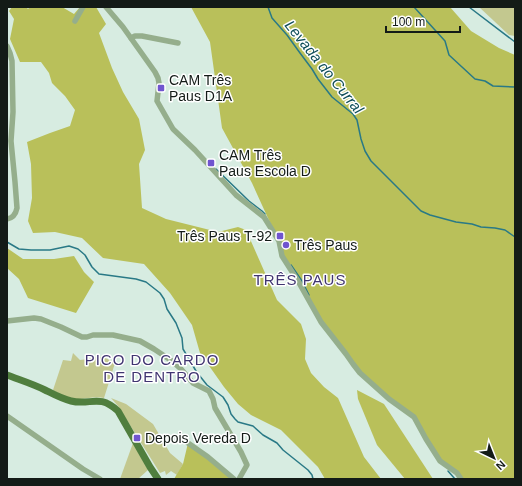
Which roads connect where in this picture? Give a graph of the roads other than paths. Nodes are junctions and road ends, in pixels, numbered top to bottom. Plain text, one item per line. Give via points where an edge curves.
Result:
1 (82, 7) edge
2 (106, 7) edge
3 (75, 22) dead end
4 (131, 38) junction
5 (178, 43) dead end
6 (7, 46) edge
7 (7, 219) edge
8 (7, 321) edge
9 (7, 375) edge
10 (7, 416) edge
11 (188, 443) dead end
12 (100, 479) edge
13 (158, 479) edge
14 (234, 479) edge
15 (239, 479) edge
16 (461, 479) edge

1 - 3 street
2 - 4 street
4 - 5 street via 142,36
4 - 16 street via 158,78 157,101 173,129 236,194 264,217 278,241 282,256 321,322 353,364 388,399 414,417 440,461
6 - 7 street via 12,61 11,141 17,208 13,216
8 - 15 street via 34,318 82,337 124,337 140,341 172,361 193,383 211,394 215,408 247,465
9 - 13 main road via 70,401 99,401 110,404 118,410
10 - 12 street
11 - 14 street

